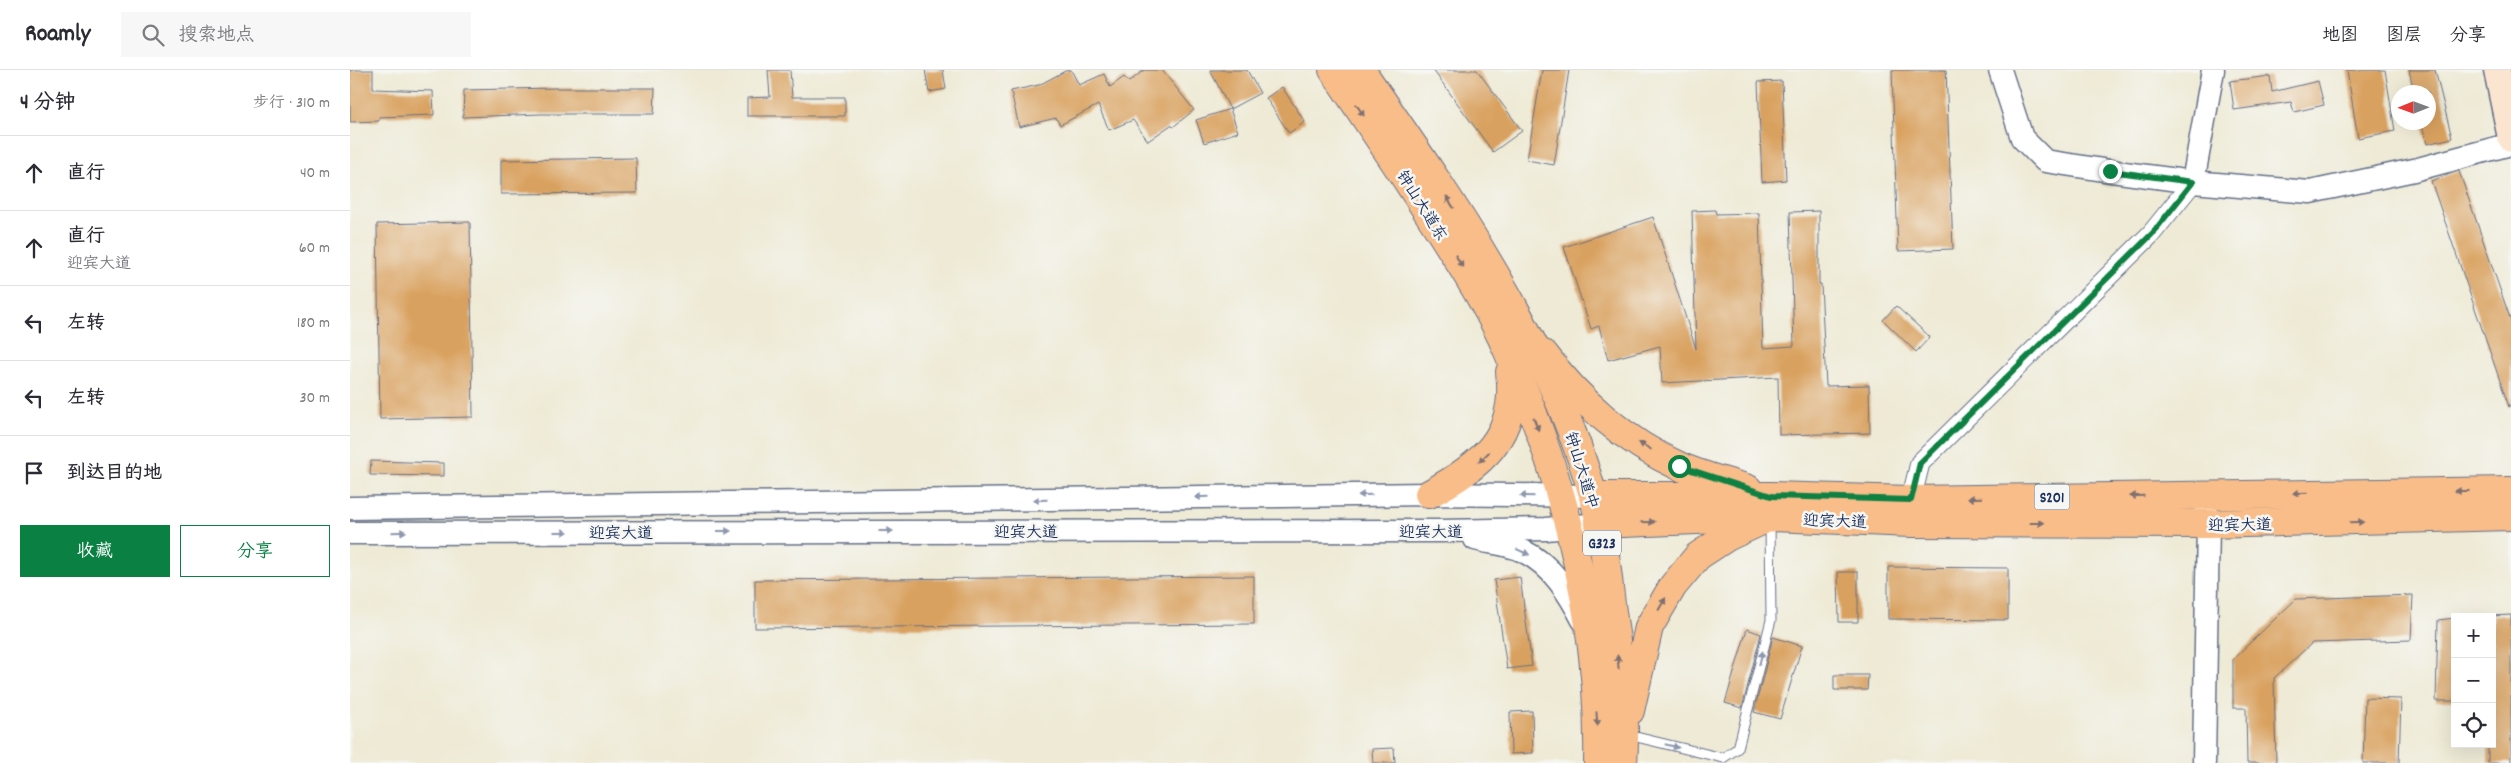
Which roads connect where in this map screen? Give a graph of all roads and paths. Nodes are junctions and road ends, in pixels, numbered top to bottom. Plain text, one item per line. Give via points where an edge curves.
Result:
1 (1333, 70) edge
2 (1361, 70) edge
3 (2000, 70) edge
4 (2213, 70) edge
5 (2496, 70) edge
6 (2511, 138) edge
7 (2511, 144) edge
8 (2193, 182) junction
9 (1517, 340) junction
10 (2511, 491) edge
11 (1429, 494) junction
12 (2205, 494) junction
13 (1561, 496) junction
14 (1593, 496) junction
15 (1770, 507) junction
16 (350, 508) edge
17 (1911, 511) junction
18 (2511, 516) edge
19 (1599, 524) junction
20 (2208, 524) junction
21 (1567, 527) junction
22 (1442, 531) junction
23 (350, 533) edge
24 (1590, 633) junction
25 (1625, 734) junction
26 (1598, 763) edge
27 (1623, 763) edge
28 (2204, 763) edge

1 -> 9 main road, 钟山大道东 / G323 via 1413,187 1477,290
9 -> 2 main road, 钟山大道东 / G323 via 1500,280 1431,171
3 - 8 street via 2022,138 2045,161
4 - 8 street
5 - 6 main road
7 - 8 street via 2414,170 2310,192
8 - 17 street via 2152,234 1920,463
9 -> 11 main road via 1509,413 1498,440 1486,456 1460,477
9 -> 13 main road, 钟山大道中 / G323
9 - 14 main road, 钟山大道中 / G323 via 1570,427
15 -> 9 main road via 1679,466 1621,432
10 -> 12 main road, 迎宾大道 / S201
13 -> 11 street, 迎宾大道
11 -> 16 street, 迎宾大道
12 -> 17 main road, 迎宾大道 / S201
12 - 20 street
13 - 14 street, 迎宾大道
13 - 21 main road, 钟山大道中 / G323
14 - 15 main road, 迎宾大道 / S201
14 - 19 main road, 钟山大道中 / G323
15 - 17 main road, 迎宾大道 / S201
19 -> 15 main road, 迎宾大道 / S201
25 -> 15 main road via 1649,627 1673,586 1698,556
25 -> 15 lane via 1723,758 1738,748 1771,620
17 -> 20 main road, 迎宾大道 / S201
20 -> 18 main road, 迎宾大道 / S201
19 - 21 street, 迎宾大道
25 -> 19 main road, 钟山大道中 / G323 via 1616,640
20 - 28 street
21 - 22 street, 迎宾大道
21 - 24 main road, 钟山大道中 / G323 via 1577,561
23 -> 22 street, 迎宾大道
22 -> 24 street via 1522,550 1532,556 1570,594
24 -> 26 main road, 钟山大道中 / G323
25 - 27 main road, 钟山大道中 / G323

